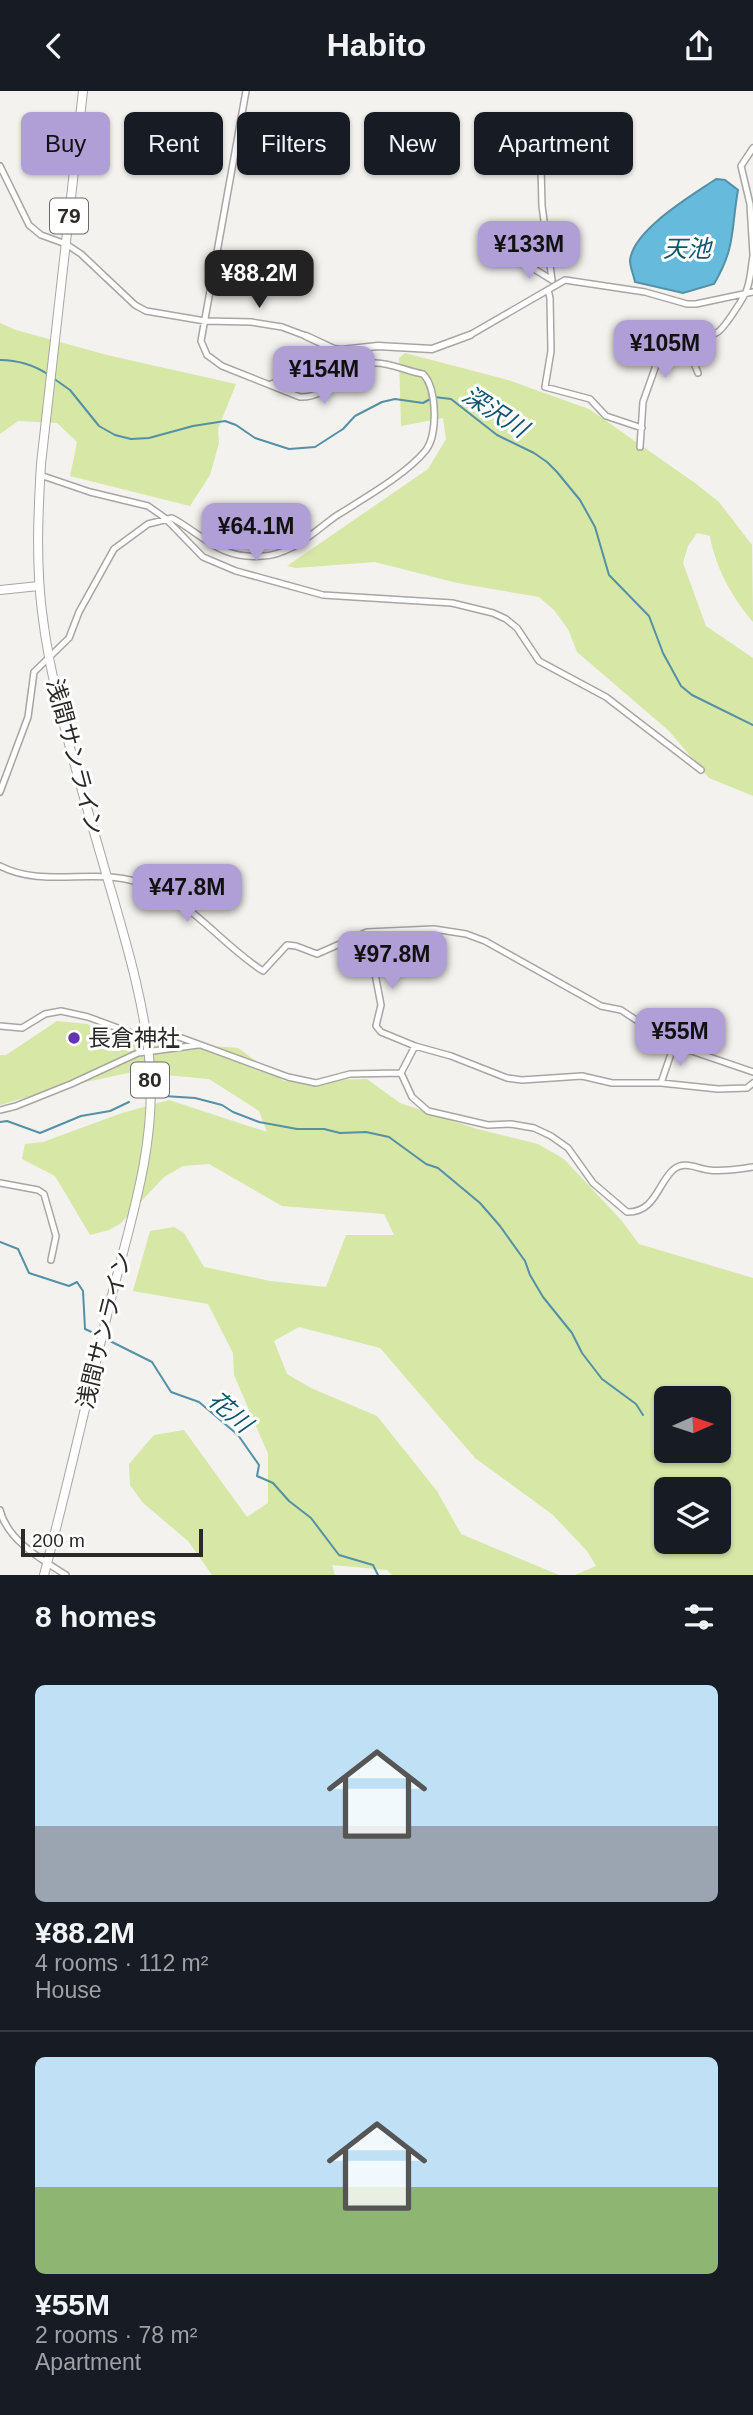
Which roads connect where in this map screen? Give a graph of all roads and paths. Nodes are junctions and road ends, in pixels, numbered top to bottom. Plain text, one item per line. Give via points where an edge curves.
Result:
1 (83, 91) edge
2 (246, 91) edge
3 (753, 148) edge
4 (0, 166) edge
5 (541, 175) edge
6 (66, 244) junction
7 (753, 255) edge
8 (518, 259) dead end
9 (554, 282) junction
10 (548, 290) junction
11 (750, 292) edge
12 (205, 321) junction
13 (690, 330) junction
14 (470, 335) joint
15 (306, 336) joint
16 (358, 348) junction
17 (698, 373) dead end
18 (271, 384) junction
19 (642, 428) junction
20 (640, 447) dead end
21 (40, 475) junction
22 (165, 518) junction
23 (39, 586) junction
24 (0, 590) edge
25 (49, 657) junction
26 (701, 770) dead end
27 (0, 792) edge
28 (0, 866) edge
29 (107, 877) junction
30 (367, 932) junction
31 (0, 1026) edge
32 (200, 1045) junction
33 (674, 1045) junction
34 (415, 1046) junction
35 (148, 1050) junction
36 (753, 1072) edge
37 (401, 1073) junction
38 (661, 1083) junction
39 (753, 1083) edge
40 (0, 1110) edge
41 (753, 1167) edge
42 (0, 1182) edge
43 (51, 1260) dead end
44 (0, 1510) edge
45 (47, 1563) junction
46 (44, 1575) edge
47 (66, 1575) edge

1 - 6 main road, 浅間サンライン / 79
2 - 12 street
3 - 7 street via 741,166 750,204
4 - 6 street via 29,225
5 - 9 street
6 - 12 street via 135,305
6 - 21 main road, 浅間サンライン / 79
7 - 11 street
8 - 9 street
9 - 10 street
9 - 11 street via 585,282 687,304
10 - 14 street
10 - 19 street via 551,351 545,387 590,400 606,416
11 - 13 street via 717,333
12 - 15 street via 251,322
12 - 18 street via 201,341 207,355 222,366
13 - 17 street via 684,339
13 - 19 street via 671,334 666,340 646,391
14 - 16 street via 432,349
15 - 16 street via 334,349
16 - 18 street via 316,384
18 - 22 street via 300,397 312,397 360,367 375,363 423,374 433,391 433,433 426,450 374,493 279,554 261,557 218,550 186,525
19 - 20 street
21 - 22 street via 148,506
21 - 23 main road, 浅間サンライン / 79
22 - 25 street via 148,524 114,549 69,638
22 - 26 street via 204,557 300,590 452,603 506,619 539,661 606,697
23 - 24 main road
23 - 25 main road, 浅間サンライン / 80
25 - 27 street via 34,672 28,717
25 - 29 main road, 浅間サンライン / 80
28 - 29 street via 29,877
29 - 30 street via 138,882 175,899 263,971 287,945 317,954
29 - 35 main road, 浅間サンライン / 80
30 - 33 street via 434,929 466,934 601,1006 621,1010
30 - 34 street via 381,1005 376,1026
31 - 32 street, bridge via 22,1028 45,1014 61,1011 136,1035 179,1037
32 - 35 street
32 - 37 street via 316,1083 349,1074
33 - 36 street
33 - 38 street
34 - 37 street
34 - 38 street via 507,1078 582,1076 612,1083
35 - 40 street
35 - 45 main road, 浅間サンライン / 80 via 144,1172
37 - 41 street via 412,1097 428,1111 488,1125 534,1128 551,1136 568,1148 593,1183 630,1213 646,1206 672,1170 680,1166 710,1171
38 - 39 street via 718,1089 747,1089
42 - 43 street via 44,1194 56,1236
44 - 45 street via 5,1526
45 - 46 main road, 浅間サンライン / 80
45 - 47 street

